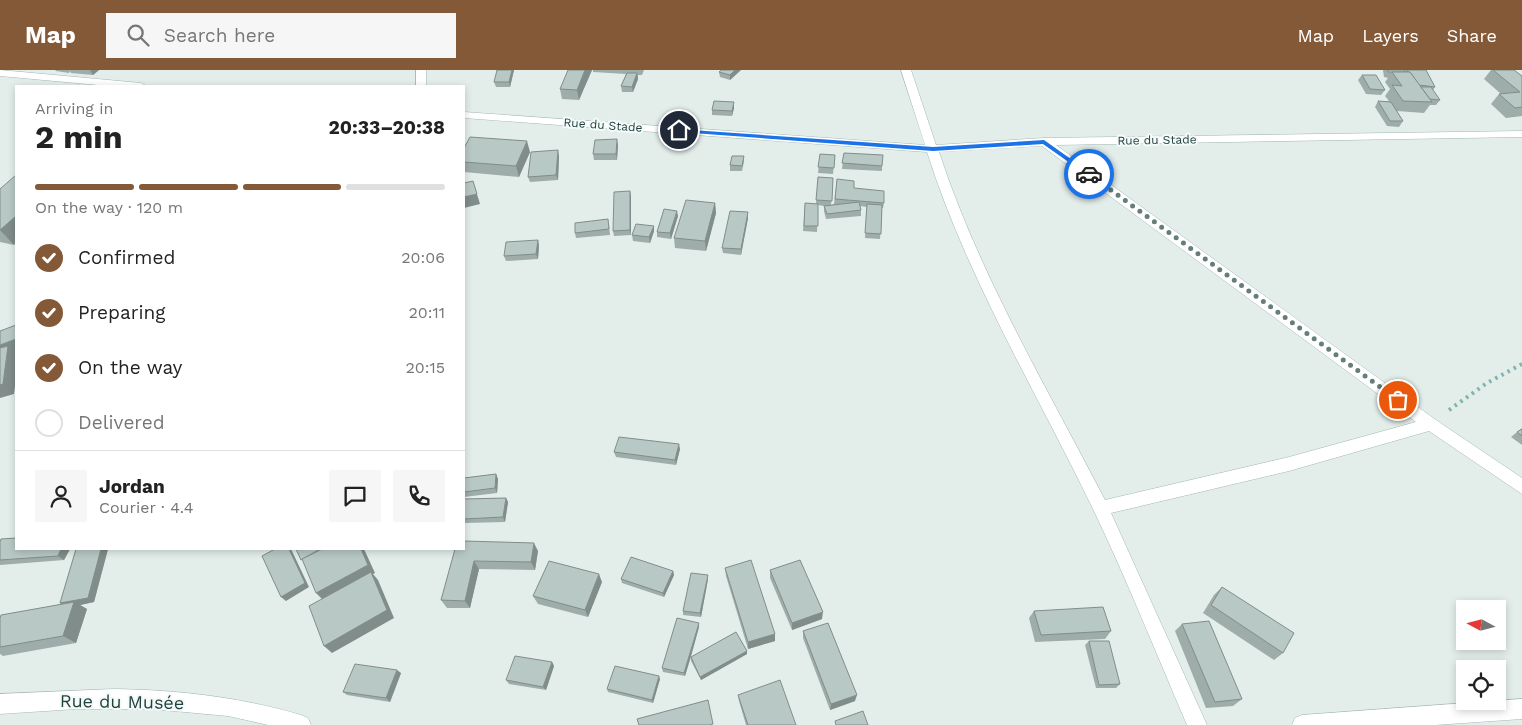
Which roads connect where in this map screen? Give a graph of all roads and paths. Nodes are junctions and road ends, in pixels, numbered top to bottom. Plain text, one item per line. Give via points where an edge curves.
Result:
1 (421, 70) edge
2 (906, 70) edge
3 (0, 73) edge
4 (130, 85) edge
5 (421, 85) edge
6 (465, 115) edge
7 (1522, 134) edge
8 (1044, 142) junction
9 (933, 149) junction
10 (1522, 364) edge
11 (1431, 424) junction
12 (1522, 487) edge
13 (1101, 508) junction
14 (0, 704) edge
15 (1522, 709) edge
16 (301, 725) edge
17 (1197, 725) edge
18 (1302, 725) edge

1 - 5 street
2 - 9 street
3 - 4 street
6 - 9 street, Rue du Stade
7 - 8 street, Rue du Stade
8 - 9 street, Rue du Stade
8 - 11 street
9 - 13 street via 949,202 976,266
10 - 11 path via 1487,383
11 - 12 street
11 - 13 street via 1290,464
13 - 17 street
14 - 16 street, Rue du Musée via 163,699 268,714
15 - 18 street

